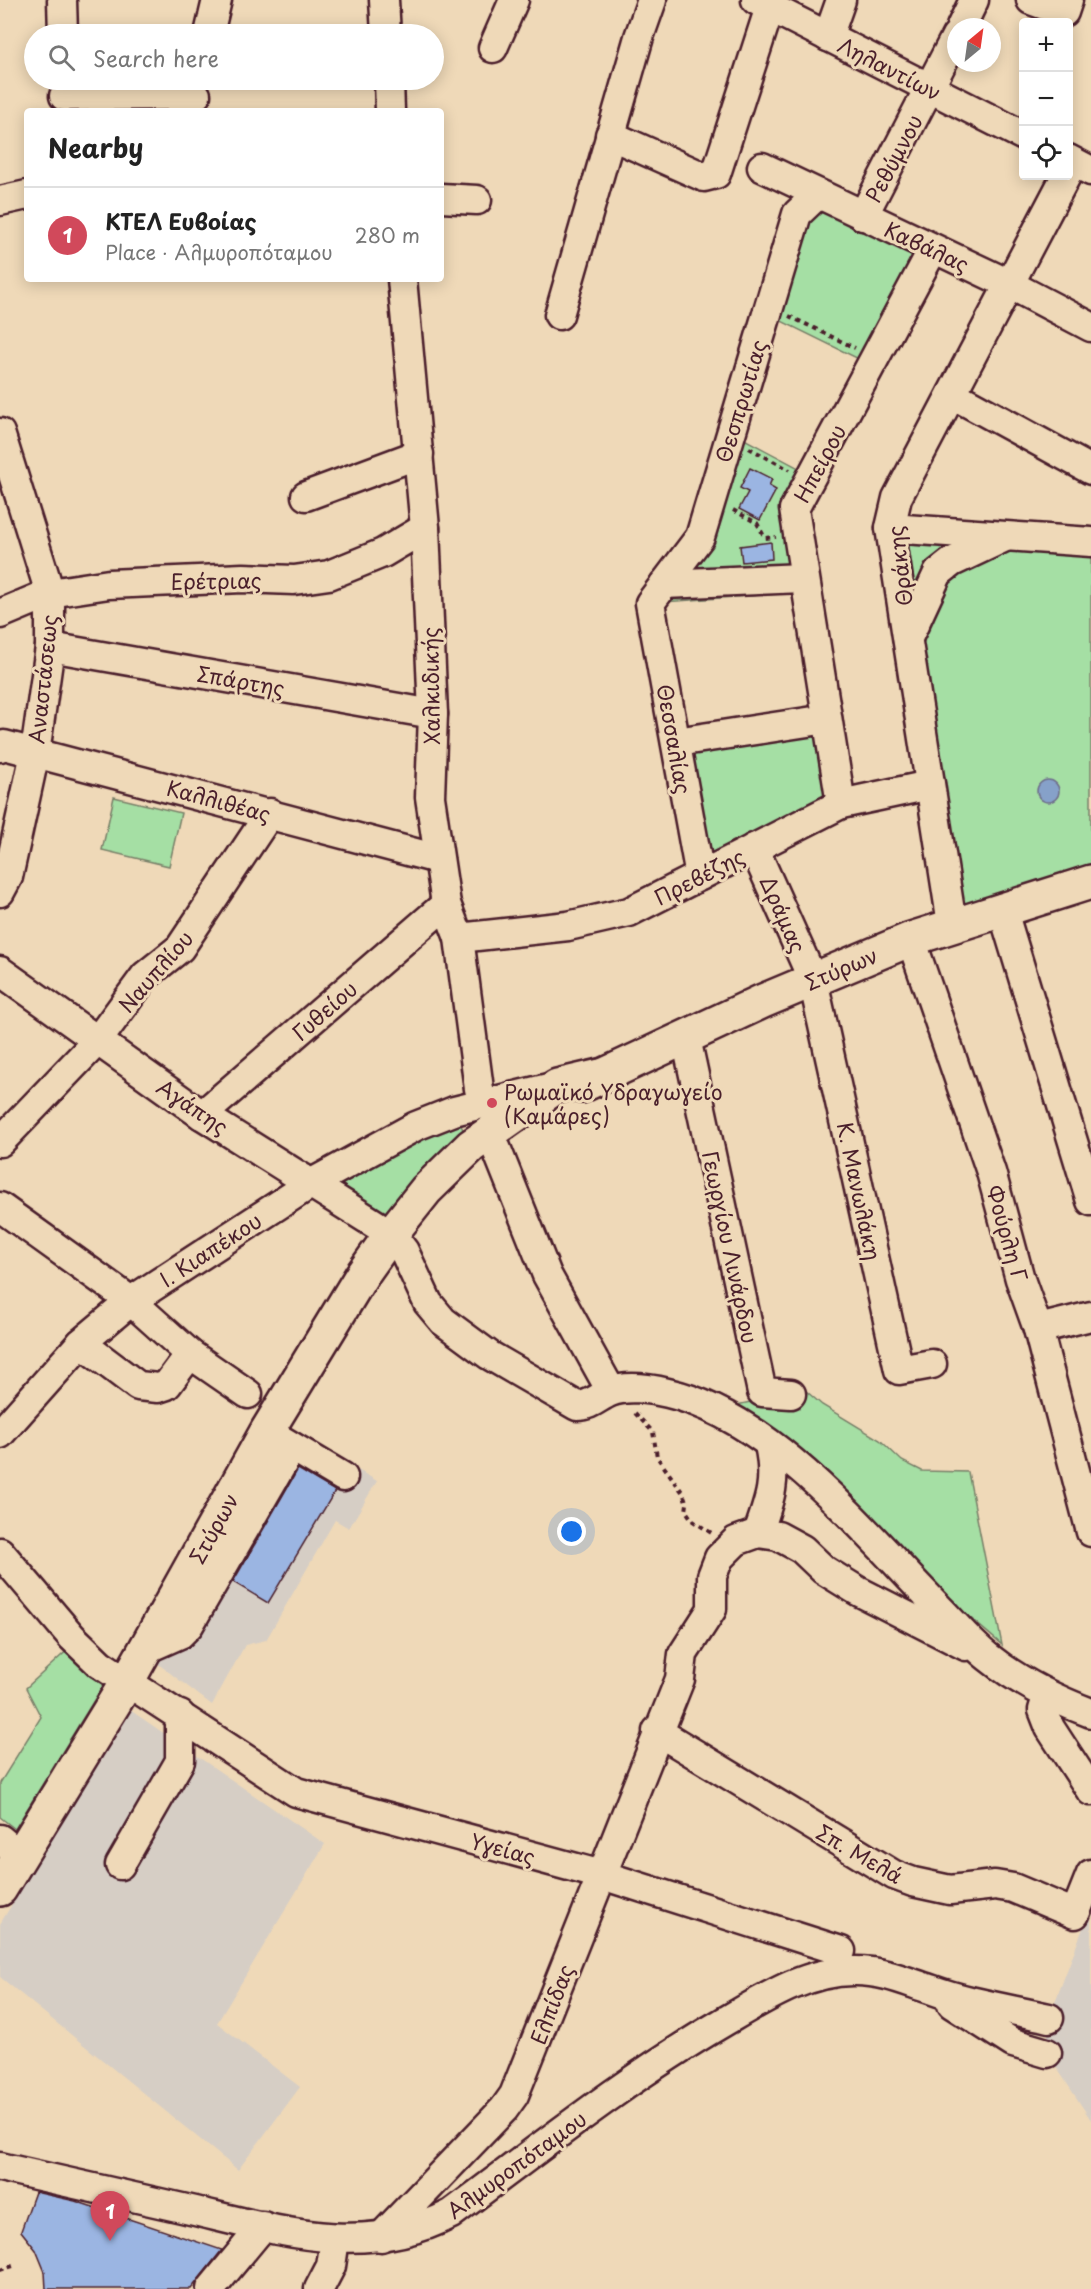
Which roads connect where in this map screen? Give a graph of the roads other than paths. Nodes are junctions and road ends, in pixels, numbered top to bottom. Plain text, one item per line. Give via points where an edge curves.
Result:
1 (62, 0) edge
2 (217, 0) edge
3 (384, 0) edge
4 (514, 0) edge
5 (652, 0) edge
6 (841, 0) edge
7 (974, 0) edge
8 (1031, 0) edge
9 (763, 4) edge
10 (1066, 6) edge
11 (965, 18) edge
12 (63, 24) edge
13 (211, 24) edge
14 (385, 24) edge
15 (828, 37) junction
16 (493, 48) dead end
17 (947, 54) edge
18 (930, 89) junction
19 (389, 90) edge
20 (64, 95) edge
21 (196, 95) edge
22 (390, 108) edge
23 (1019, 134) edge
24 (610, 135) junction
25 (762, 167) dead end
26 (1066, 180) edge
27 (818, 194) junction
28 (24, 196) edge
29 (444, 198) edge
30 (477, 200) dead end
31 (0, 201) edge
32 (862, 216) junction
33 (933, 249) junction
34 (402, 282) edge
35 (1009, 284) junction
36 (559, 315) dead end
37 (1091, 327) edge
38 (952, 394) junction
39 (0, 433) edge
40 (419, 454) junction
41 (1091, 470) edge
42 (306, 496) dead end
43 (424, 528) junction
44 (890, 528) junction
45 (1007, 536) junction
46 (1091, 542) edge
47 (803, 578) junction
48 (50, 593) junction
49 (657, 593) junction
50 (0, 614) edge
51 (908, 639) junction
52 (50, 646) junction
53 (433, 714) junction
54 (827, 718) junction
55 (676, 742) junction
56 (0, 747) edge
57 (35, 753) junction
58 (930, 784) junction
59 (841, 804) junction
60 (270, 813) junction
61 (754, 848) junction
62 (438, 859) junction
63 (3, 875) edge
64 (700, 876) junction
65 (1091, 882) edge
66 (446, 904) junction
67 (1002, 908) junction
68 (952, 924) junction
69 (459, 938) junction
70 (911, 939) junction
71 (0, 971) edge
72 (813, 980) junction
73 (686, 1038) junction
74 (99, 1040) junction
75 (600, 1076) junction
76 (479, 1089) junction
77 (543, 1089) junction
78 (454, 1111) junction
79 (202, 1115) junction
80 (0, 1142) edge
81 (495, 1145) junction
82 (439, 1177) junction
83 (312, 1183) junction
84 (1091, 1201) edge
85 (0, 1207) edge
86 (391, 1234) junction
87 (131, 1301) junction
88 (1091, 1316) edge
89 (1038, 1329) junction
90 (81, 1343) junction
91 (190, 1354) junction
92 (932, 1364) dead end
93 (620, 1390) junction
94 (248, 1394) dead end
95 (791, 1394) dead end
96 (0, 1434) edge
97 (279, 1439) junction
98 (769, 1445) junction
99 (343, 1477) dead end
100 (1091, 1532) edge
101 (758, 1533) junction
102 (0, 1552) edge
103 (146, 1649) junction
104 (987, 1656) junction
105 (127, 1682) junction
106 (1047, 1697) junction
107 (1091, 1713) edge
108 (180, 1715) junction
109 (657, 1731) junction
110 (1091, 1791) edge
111 (10, 1847) edge
112 (120, 1865) dead end
113 (1091, 1874) edge
114 (602, 1875) junction
115 (0, 1889) edge
116 (841, 1951) dead end
117 (930, 1989) junction
118 (1013, 2043) junction
119 (1047, 2053) dead end
120 (0, 2167) edge
121 (263, 2226) junction
122 (381, 2237) junction
123 (335, 2239) junction
124 (211, 2289) edge
125 (319, 2289) edge

1 - 12 street
2 - 13 street
3 - 14 street
4 - 16 street
5 - 24 street
6 - 15 street
7 - 11 street
8 - 10 street
9 - 15 street, Ληλαντίων
9 - 24 street via 716,174 704,177
15 - 18 street, Ληλαντίων
17 - 18 street, Ρεθύμνου
18 - 23 street, Ληλαντίων
18 - 32 street, Ρεθύμνου
19 - 22 street
20 - 21 street
24 - 36 street
25 - 27 street, Καβάλας
26 - 35 street, Θράκης
27 - 32 street, Καβάλας
27 - 49 street, Θεσπρωτίας via 797,214 700,537
28 - 31 street
29 - 30 street
32 - 33 street, Καβάλας
33 - 35 street, Καβάλας
33 - 47 street, Ηπείρου via 794,509
34 - 40 street, Χαλκιδικής
35 - 37 street, Καβάλας
35 - 38 street, Θράκης
38 - 41 street
38 - 44 street, Θράκης via 897,498
39 - 48 street, Αναστάσεως
40 - 42 street
40 - 43 street, Χαλκιδικής
43 - 48 street, Ερέτριας via 383,554 329,575 294,580 243,578 109,584
43 - 53 street, Χαλκιδικής
44 - 45 street
44 - 51 street, Θράκης
45 - 46 street
45 - 51 street via 952,562 938,573
47 - 49 street
47 - 54 street, Ηπείρου
48 - 50 street, Ερέτριας
48 - 52 street, Αναστάσεως
49 - 55 street, Θεσσαλίας
51 - 58 street, Θράκης
52 - 53 street, Σπάρτης
52 - 57 street, Αναστάσεως
53 - 62 street, Χαλκιδικής via 430,796
54 - 55 street
54 - 59 street, Ηπείρου
55 - 64 street, Θεσσαλίας
56 - 57 street, Καλλιθέας
57 - 60 street, Καλλιθέας
57 - 63 street, Αναστάσεως
58 - 59 street, Πρεβέζης
58 - 68 street, Θράκης
59 - 61 street, Πρεβέζης
60 - 62 street, Καλλιθέας
60 - 74 street, Ναυπλίου via 180,948 145,976
61 - 64 street, Πρεβέζης
61 - 72 street, Δράμας
62 - 66 street, Χαλκιδικής
64 - 69 street, Πρεβέζης via 629,912 568,926
65 - 67 main road, Στύρων
66 - 69 street, Χαλκιδικής
66 - 79 street, Γυθείου
67 - 68 main road, Στύρων
67 - 84 street
68 - 70 main road, Στύρων
69 - 76 street, Χαλκιδικής
70 - 72 main road, Στύρων
70 - 89 street, Φούρλη Γ via 991,1172
71 - 74 street, Αγάπης
72 - 73 main road, Στύρων
72 - 92 street, Κ. Μανωλάκη via 899,1370
73 - 75 main road, Στύρων
73 - 95 street, Γεωργίου Λινάρδου via 762,1392
74 - 79 street, Αγάπης
74 - 80 street, Ναυπλίου
75 - 77 main road, Στύρων
75 - 81 main road, Στύρων via 558,1100
76 - 77 street via 504,1083
76 - 78 street, Ι. Κιαπέκου
77 - 78 street, Ι. Κιαπέκου
77 - 82 main road, Στύρων
78 - 83 street, Ι. Κιαπέκου via 416,1126
79 - 83 street, Αγάπης
81 - 82 main road, Στύρων
81 - 93 street via 548,1275
82 - 86 main road, Στύρων
83 - 86 street, Αγάπης
83 - 87 street, Ι. Κιαπέκου
85 - 87 street
86 - 93 street via 404,1251 428,1303 466,1340 570,1403 586,1406
86 - 97 main road, Στύρων via 362,1275
87 - 90 street, Ι. Κιαπέκου
87 - 91 street
88 - 89 street
89 - 100 street, Φούρλη Γ
90 - 91 street via 147,1389 167,1385
90 - 96 street, Ι. Κιαπέκου
91 - 94 street
93 - 98 street via 668,1392 709,1405
97 - 99 street
97 - 103 main road, Στύρων
97 - 103 street via 189,1625 180,1634
98 - 101 street via 774,1470 772,1492
98 - 104 street via 800,1468
101 - 104 street via 778,1536 858,1591
101 - 109 street, Ελπίδας via 736,1541 719,1558 712,1576 712,1609 683,1654 680,1679
102 - 105 street, Υγείας via 72,1637 100,1664
103 - 105 main road, Στύρων
104 - 106 street
105 - 108 street, Υγείας
105 - 111 main road, Στύρων
106 - 107 street
106 - 110 street via 1043,1710 1050,1728
108 - 112 street via 180,1761
108 - 114 street, Υγείας via 296,1792
109 - 113 street, Σπ. Μελά via 894,1875 913,1882 951,1890 994,1885 1013,1888 1075,1914
109 - 114 street, Ελπίδας
111 - 115 main road, Στύρων
114 - 116 street, Υγείας
114 - 122 street, Ελπίδας via 514,2095
117 - 118 street
117 - 118 street via 1036,2015
117 - 122 street, Αλμυροπόταμου via 882,1973 854,1970 818,1976 776,1992 627,2082 452,2214 427,2227
118 - 119 street
120 - 121 street, Αλμυροπόταμου
121 - 123 street, Αλμυροπόταμου
121 - 124 street
122 - 123 street, Αλμυροπόταμου
123 - 125 street via 331,2266

